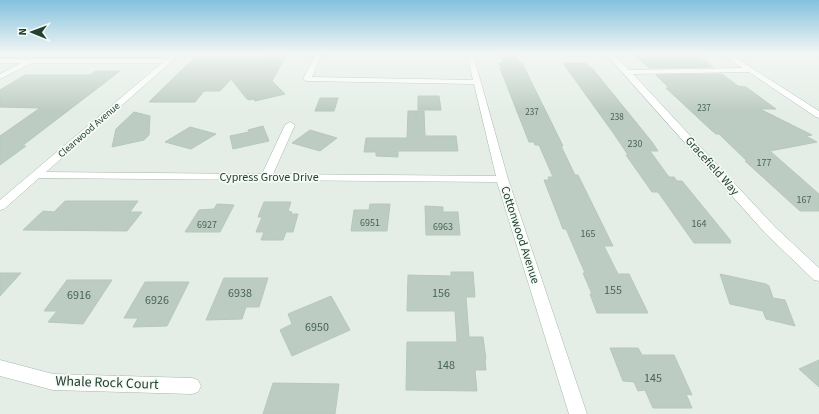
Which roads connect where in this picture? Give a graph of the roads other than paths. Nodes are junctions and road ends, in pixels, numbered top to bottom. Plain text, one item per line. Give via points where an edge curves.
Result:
1 (154, 73) edge
2 (309, 73) edge
3 (476, 73) edge
4 (628, 73) edge
5 (756, 73) edge
6 (478, 82) junction
7 (819, 116) edge
8 (290, 125) dead end
9 (36, 175) junction
10 (266, 177) junction
11 (502, 179) junction
12 (0, 206) edge
13 (819, 276) edge
14 (0, 368) edge
15 (192, 386) dead end
16 (578, 414) edge

1 - 9 street, Clearwood Avenue
2 - 6 street via 307,78
3 - 6 street, Cottonwood Avenue
4 - 13 street, Gracefield Way via 770,230
5 - 7 street
6 - 11 street, Cottonwood Avenue
8 - 10 street
9 - 10 street, Cypress Grove Drive
9 - 12 street, Clearwood Avenue
10 - 11 street, Cypress Grove Drive
11 - 16 street, Cottonwood Avenue
14 - 15 street, Whale Rock Court via 53,382

